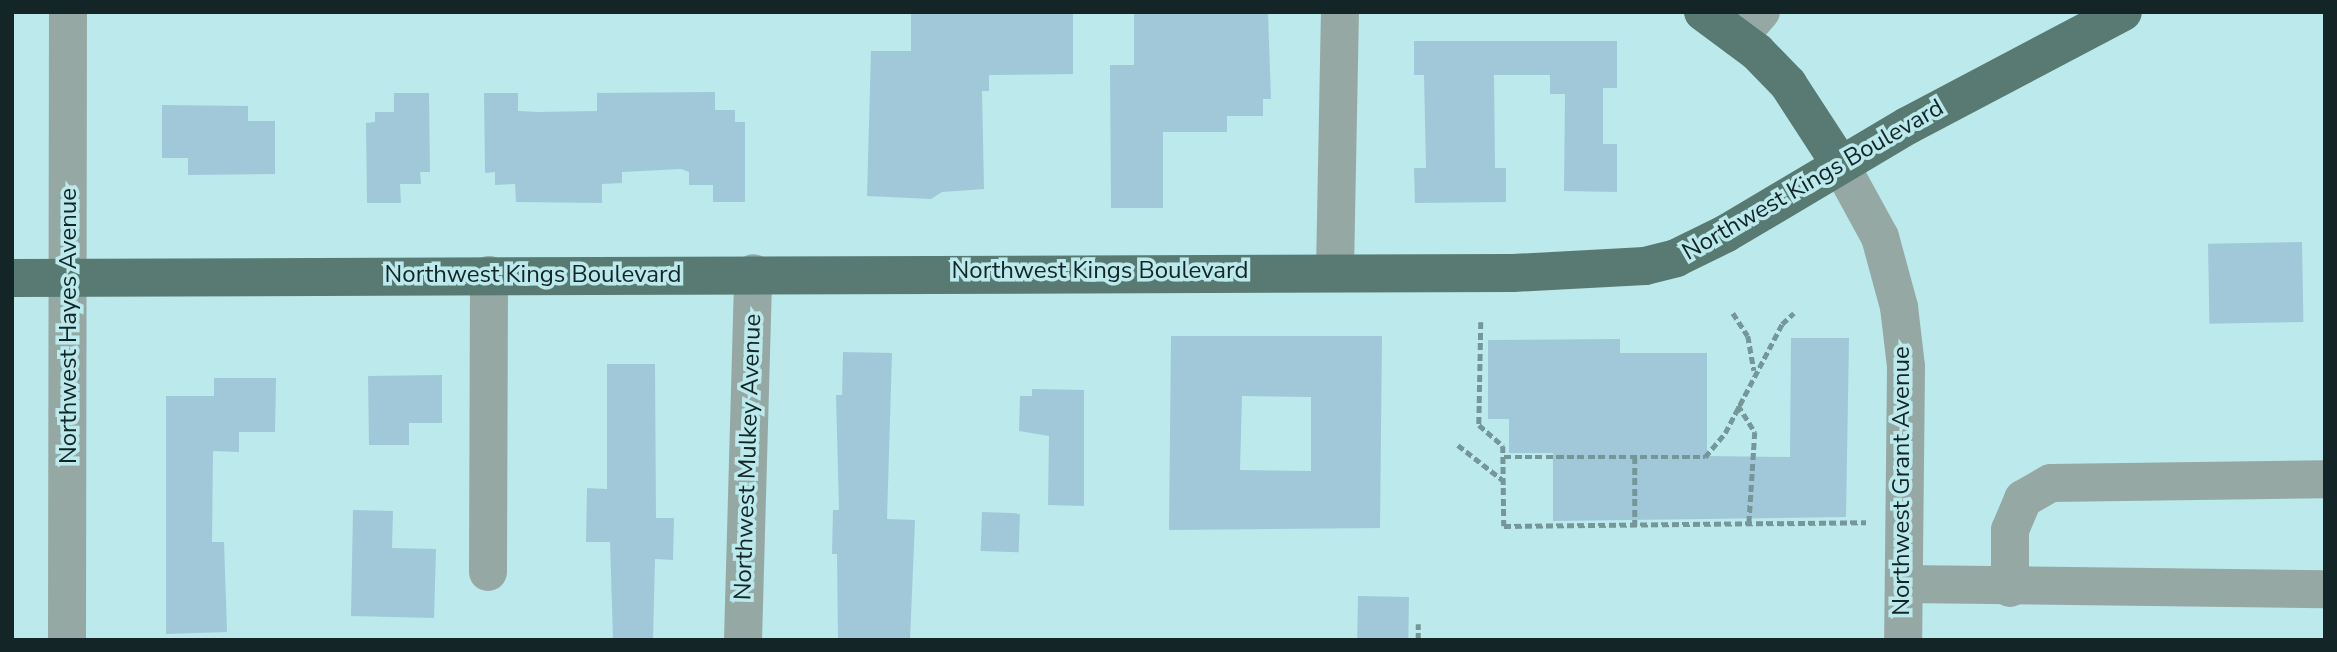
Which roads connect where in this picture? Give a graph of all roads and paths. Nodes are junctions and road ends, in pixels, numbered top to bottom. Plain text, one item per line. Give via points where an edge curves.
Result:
1 (68, 12) edge
2 (1340, 12) edge
3 (1703, 12) edge
4 (2123, 12) edge
5 (1749, 25) edge
6 (1840, 164) junction
7 (1335, 270) junction
8 (753, 273) junction
9 (489, 275) junction
10 (70, 277) junction
11 (12, 278) edge
12 (1733, 313) dead end
13 (1794, 313) dead end
14 (1481, 322) dead end
15 (1754, 370) junction
16 (1738, 405) junction
17 (1458, 444) dead end
18 (1504, 457) junction
19 (1635, 457) junction
20 (2325, 479) edge
21 (1504, 482) junction
22 (1870, 521) dead end
23 (1635, 526) junction
24 (1749, 526) junction
25 (488, 572) dead end
26 (1904, 584) junction
27 (2010, 588) junction
28 (2325, 589) edge
29 (1418, 624) dead end
30 (66, 640) edge
31 (743, 640) edge
32 (1418, 640) edge
33 (1903, 640) edge

1 - 10 street, Northwest Hayes Avenue
2 - 7 street
3 - 5 main road, Northwest Grant Avenue
4 - 6 main road, Northwest Kings Boulevard
5 - 6 main road, Northwest Grant Avenue
6 - 7 main road, Northwest Kings Boulevard via 1725,234 1676,258 1644,266 1513,272
6 - 26 street, Northwest Grant Avenue via 1880,237 1899,307 1906,367
7 - 8 main road, Northwest Kings Boulevard
8 - 9 main road, Northwest Kings Boulevard
8 - 31 street, Northwest Mulkey Avenue
9 - 10 main road, Northwest Kings Boulevard
9 - 25 street
10 - 11 main road, Northwest Kings Boulevard
10 - 30 street, Northwest Hayes Avenue
12 - 15 path via 1748,337
13 - 15 path
14 - 18 path via 1479,425 1503,446
15 - 16 path
16 - 19 path via 1725,433 1705,457
16 - 24 path via 1755,432 1749,463
17 - 21 path
18 - 19 path
18 - 21 path
19 - 23 path
20 - 27 street via 2051,483 2023,499 2010,530
21 - 23 path via 1504,526
22 - 24 path
23 - 24 path
26 - 27 street
26 - 33 street, Northwest Grant Avenue
27 - 28 street
29 - 32 path

